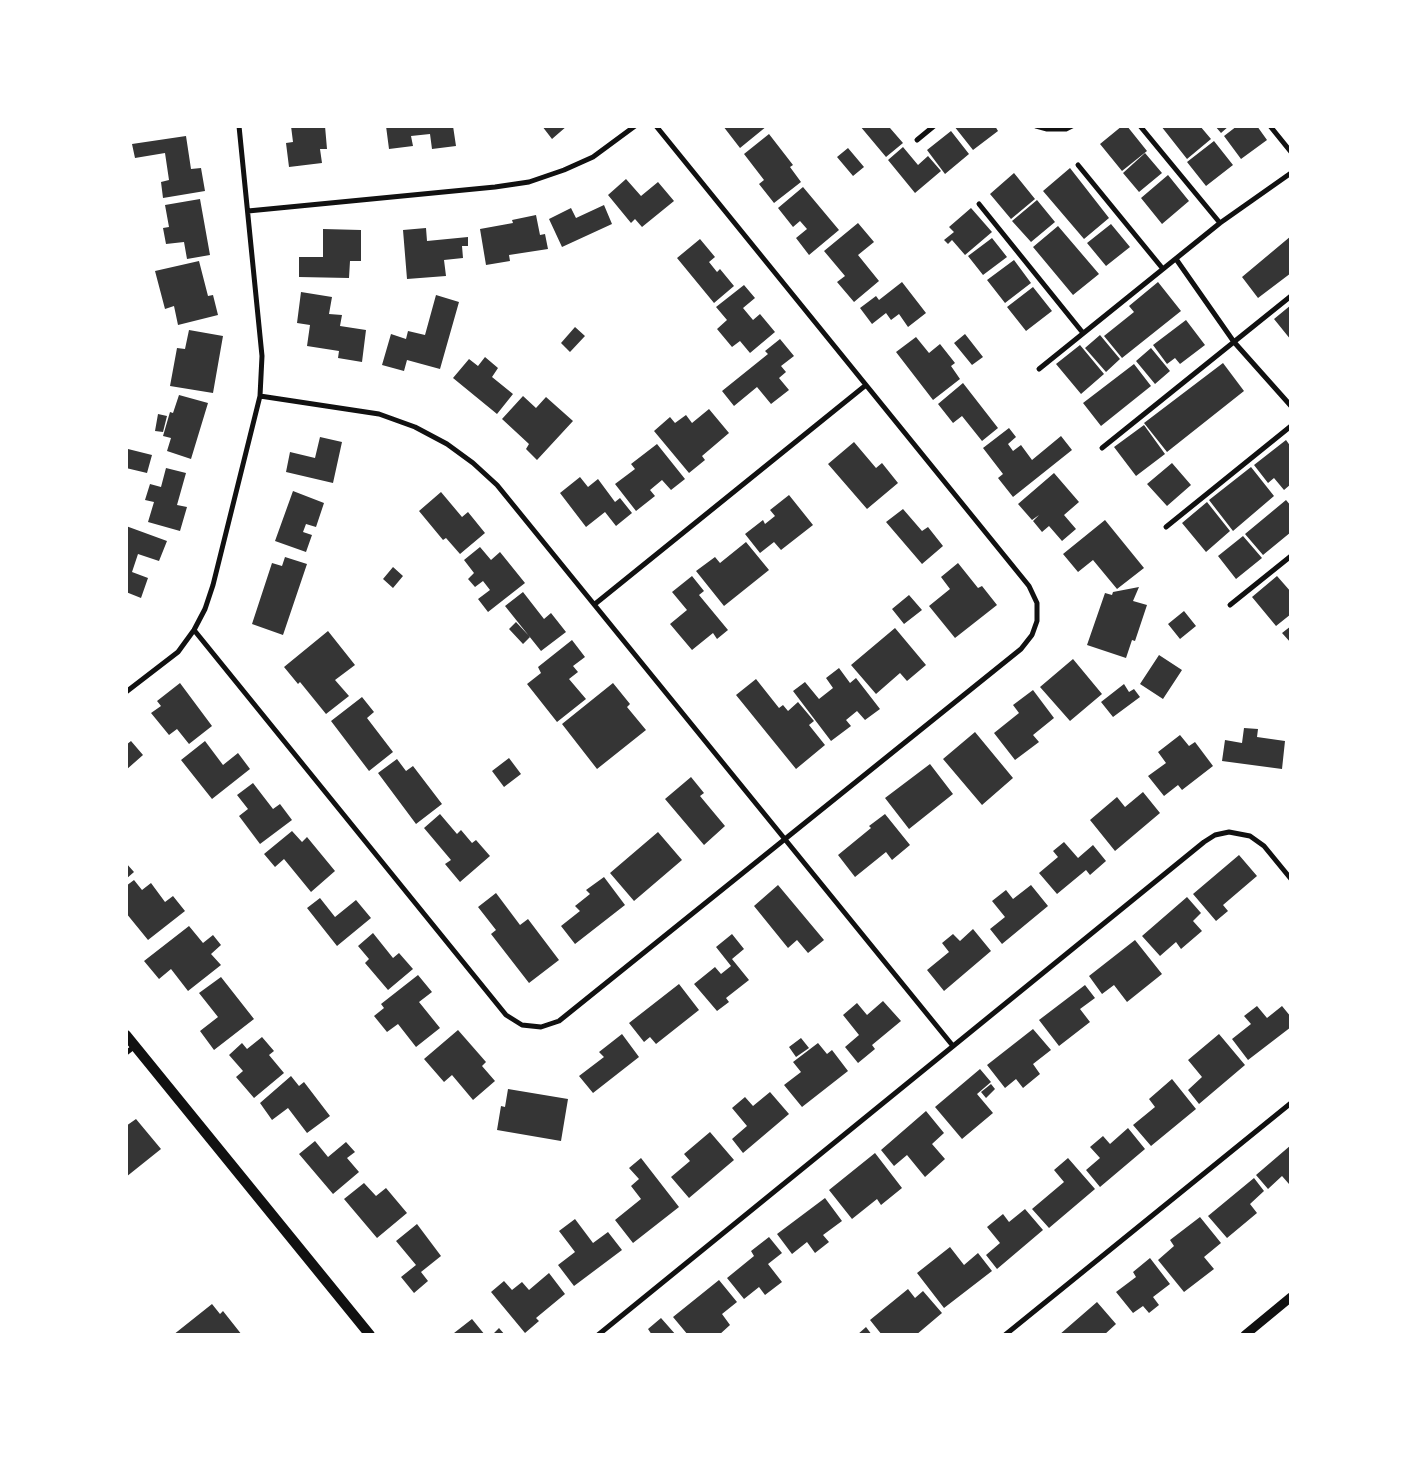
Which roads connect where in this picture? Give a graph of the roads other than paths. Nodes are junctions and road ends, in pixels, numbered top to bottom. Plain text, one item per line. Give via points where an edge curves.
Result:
1 (239, 126) edge
2 (636, 126) edge
3 (656, 126) edge
4 (934, 126) edge
5 (1036, 126) edge
6 (1072, 126) edge
7 (1140, 126) edge
8 (1270, 126) edge
9 (917, 140) dead end
10 (1291, 152) edge
11 (1078, 165) dead end
12 (1291, 174) edge
13 (980, 204) dead end
14 (248, 211) junction
15 (1220, 223) junction
16 (1176, 259) junction
17 (1163, 269) junction
18 (1291, 296) edge
19 (1083, 332) junction
20 (1234, 342) junction
21 (1039, 369) dead end
22 (866, 385) junction
23 (260, 396) junction
24 (1291, 406) edge
25 (1291, 426) edge
26 (1102, 448) dead end
27 (1166, 527) dead end
28 (1291, 556) edge
29 (595, 604) junction
30 (1230, 605) dead end
31 (194, 630) junction
32 (126, 692) edge
33 (785, 839) junction
34 (1291, 879) edge
35 (126, 1035) edge
36 (135, 1046) junction
37 (953, 1046) junction
38 (126, 1053) edge
39 (1291, 1103) edge
40 (1291, 1297) edge
41 (370, 1335) edge
42 (598, 1335) edge
43 (1005, 1335) edge
44 (1245, 1335) edge

1 - 14 street
2 - 14 street via 593,156 529,182
3 - 22 street
4 - 9 street
5 - 6 street via 1047,129
7 - 15 street
8 - 10 street
11 - 17 street
12 - 15 street
13 - 19 street
14 - 23 street via 262,356
15 - 16 street
16 - 17 street
16 - 20 street
17 - 19 street
18 - 20 street
19 - 21 street
20 - 24 street
20 - 26 street
22 - 29 street
22 - 33 street via 1029,586 1037,603 1037,620 1032,635 1021,649
23 - 29 street via 378,414 415,427 447,444 497,485
23 - 31 street via 213,585
25 - 27 street
28 - 30 street
29 - 33 street
31 - 32 street via 178,652
31 - 33 street via 506,1015 527,1026 541,1027 559,1021
33 - 37 street
34 - 37 street via 1264,846 1250,836 1230,832 1215,835
35 - 36 main road
36 - 38 street
36 - 41 main road
37 - 42 street
39 - 43 street
40 - 44 street

